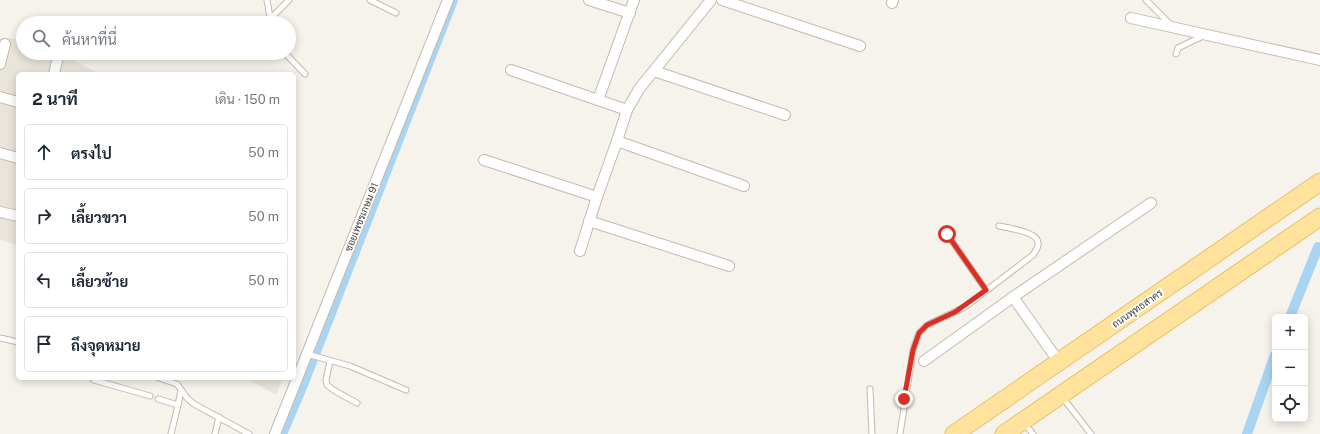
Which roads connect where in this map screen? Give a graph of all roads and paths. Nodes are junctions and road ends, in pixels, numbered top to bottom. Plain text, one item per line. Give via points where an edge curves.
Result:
1 (267, 0) edge
2 (289, 0) edge
3 (370, 0) edge
4 (448, 0) edge
5 (589, 0) edge
6 (634, 0) edge
7 (711, 0) edge
8 (722, 0) edge
9 (1146, 0) edge
10 (396, 13) dead end
11 (630, 13) junction
12 (270, 16) edge
13 (275, 16) edge
14 (1131, 18) dead end
15 (1173, 27) junction
16 (1206, 34) junction
17 (5, 44) dead end
18 (860, 46) dead end
19 (1176, 54) dead end
20 (57, 60) edge
21 (292, 60) edge
22 (1320, 60) edge
23 (0, 64) edge
24 (511, 70) dead end
25 (654, 71) junction
26 (54, 72) edge
27 (305, 74) dead end
28 (0, 97) edge
29 (598, 100) junction
30 (16, 101) edge
31 (627, 110) junction
32 (784, 115) dead end
33 (617, 141) junction
34 (0, 154) edge
35 (16, 158) edge
36 (484, 160) dead end
37 (1320, 182) edge
38 (744, 186) dead end
39 (597, 197) junction
40 (1151, 203) dead end
41 (0, 212) edge
42 (16, 216) edge
43 (1320, 217) edge
44 (589, 222) junction
45 (999, 226) dead end
46 (947, 234) dead end
47 (580, 251) dead end
48 (730, 266) dead end
49 (986, 290) junction
50 (1012, 298) junction
51 (0, 338) edge
52 (16, 342) edge
53 (311, 356) junction
54 (328, 361) junction
55 (924, 361) dead end
56 (1060, 362) junction
57 (296, 373) edge
58 (94, 380) edge
59 (165, 380) edge
60 (294, 380) edge
61 (870, 389) dead end
62 (181, 390) junction
63 (406, 390) dead end
64 (1061, 395) junction
65 (150, 396) dead end
66 (158, 399) dead end
67 (357, 403) dead end
68 (178, 405) junction
69 (219, 417) junction
70 (1028, 428) edge
71 (171, 434) edge
72 (215, 434) edge
73 (250, 434) edge
74 (276, 434) edge
75 (872, 434) edge
76 (900, 434) edge
77 (954, 434) edge
78 (1004, 434) edge
79 (1091, 434) edge

1 - 12 lane
2 - 13 lane
3 - 10 lane
4 - 53 street, ซอยเพชรเกษม 91
5 - 11 street
6 - 11 street
7 - 25 street
8 - 18 street
9 - 15 lane
11 - 29 street
14 - 15 street
15 - 16 street
16 - 19 lane via 1178,48
16 - 22 street
17 - 23 street
20 - 26 street
21 - 27 lane
24 - 29 street
25 - 31 street via 639,89
25 - 32 street
28 - 30 street
29 - 31 street
31 - 33 street
33 - 38 street
33 - 39 street
34 - 35 street
36 - 39 street
37 - 56 main road, ถนนพุทธสาคร
39 - 44 street
40 - 50 street
41 - 42 street
43 - 64 main road
44 - 47 street
44 - 48 street
45 - 49 lane via 1031,234 1037,238 1038,247 1033,255
46 - 49 lane
49 - 76 lane via 960,310 927,325 919,333 913,350
50 - 55 street
50 - 56 street
51 - 52 lane
53 - 54 lane
53 - 57 street, ซอยเพชรเกษม 91
54 - 63 lane via 350,366
54 - 67 lane via 327,385
56 - 77 main road, ถนนพุทธสาคร
58 - 65 lane
59 - 62 lane via 177,384
60 - 74 street, ซอยเพชรเกษม 91
61 - 75 lane
62 - 68 lane
62 - 69 lane via 194,404
64 - 70 main road
64 - 79 lane
66 - 68 lane
68 - 71 lane
69 - 72 lane
69 - 73 lane
70 - 78 main road

